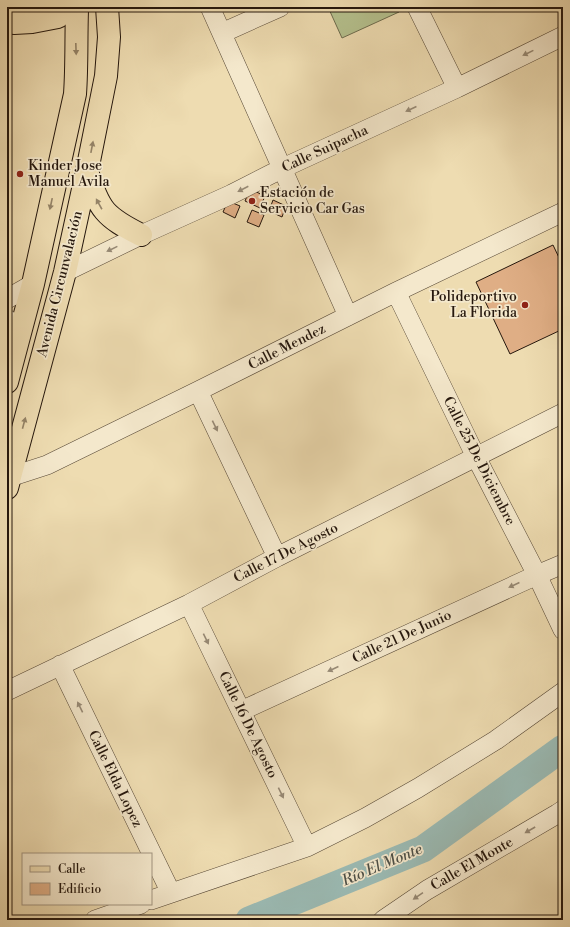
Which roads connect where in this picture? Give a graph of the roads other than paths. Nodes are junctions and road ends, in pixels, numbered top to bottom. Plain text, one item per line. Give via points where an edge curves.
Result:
1 (31, 7) edge
2 (101, 7) edge
3 (107, 7) edge
4 (210, 7) edge
5 (280, 7) edge
6 (417, 7) edge
7 (72, 8) edge
8 (11, 25) edge
9 (222, 33) junction
10 (563, 36) edge
11 (457, 88) junction
12 (283, 168) junction
13 (87, 171) junction
14 (561, 217) edge
15 (141, 235) junction
16 (64, 272) junction
17 (34, 284) junction
18 (396, 292) junction
19 (7, 299) edge
20 (348, 316) junction
21 (7, 319) edge
22 (18, 341) junction
23 (7, 382) edge
24 (198, 391) junction
25 (563, 413) edge
26 (476, 457) junction
27 (8, 482) edge
28 (277, 557) junction
29 (563, 564) edge
30 (537, 575) junction
31 (189, 604) junction
32 (563, 630) edge
33 (60, 665) junction
34 (7, 691) edge
35 (563, 692) edge
36 (241, 711) junction
37 (563, 810) edge
38 (307, 847) junction
39 (152, 853) edge
40 (152, 854) edge
41 (171, 893) junction
42 (152, 900) edge
43 (138, 905) edge
44 (95, 920) edge
45 (383, 920) edge

1 - 8 main road
2 - 7 main road via 93,11
13 -> 3 main road, Avenida Circunvalación via 106,76 109,37
4 - 9 street
5 - 9 street
6 - 11 street
7 - 8 main road via 58,17
7 -> 17 main road, Avenida Circunvalación via 77,68 75,94
9 - 12 street
10 -> 11 street, Calle Suipacha
11 -> 12 street, Calle Suipacha
12 -> 15 street, Calle Suipacha
12 - 20 street
15 -> 13 main road via 119,224 103,210 94,194
13 - 16 main road, Avenida Circunvalación
14 - 18 street, Calle Mendez
15 -> 16 street, Calle Suipacha
27 -> 16 main road, Avenida Circunvalación
17 - 19 street
17 - 22 main road, Avenida Circunvalación
18 - 20 street, Calle Mendez
18 - 26 street, Calle 25 De Diciembre
20 - 24 street, Calle Mendez
21 - 22 street
22 - 23 main road, Avenida Circunvalación
24 - 27 street, Calle Mendez
24 -> 28 street
25 - 26 street, Calle 17 De Agosto
26 - 28 street, Calle 17 De Agosto
26 - 30 street, Calle 25 De Diciembre
28 - 31 street, Calle 17 De Agosto
29 - 30 street, Calle 21 De Junio
30 - 32 street, Calle 25 De Diciembre
30 -> 36 street, Calle 21 De Junio
31 - 33 street, Calle 17 De Agosto
31 -> 36 street, Calle 16 De Agosto
33 - 34 street, Calle 17 De Agosto
39 -> 33 street, Calle Elda Lopez
35 - 38 street via 496,740 418,788
36 -> 38 street, Calle 16 De Agosto
37 -> 45 street, Calle El Monte via 427,890
38 - 41 street
41 -> 40 street, Calle Elda Lopez
41 - 42 street
43 - 44 street

